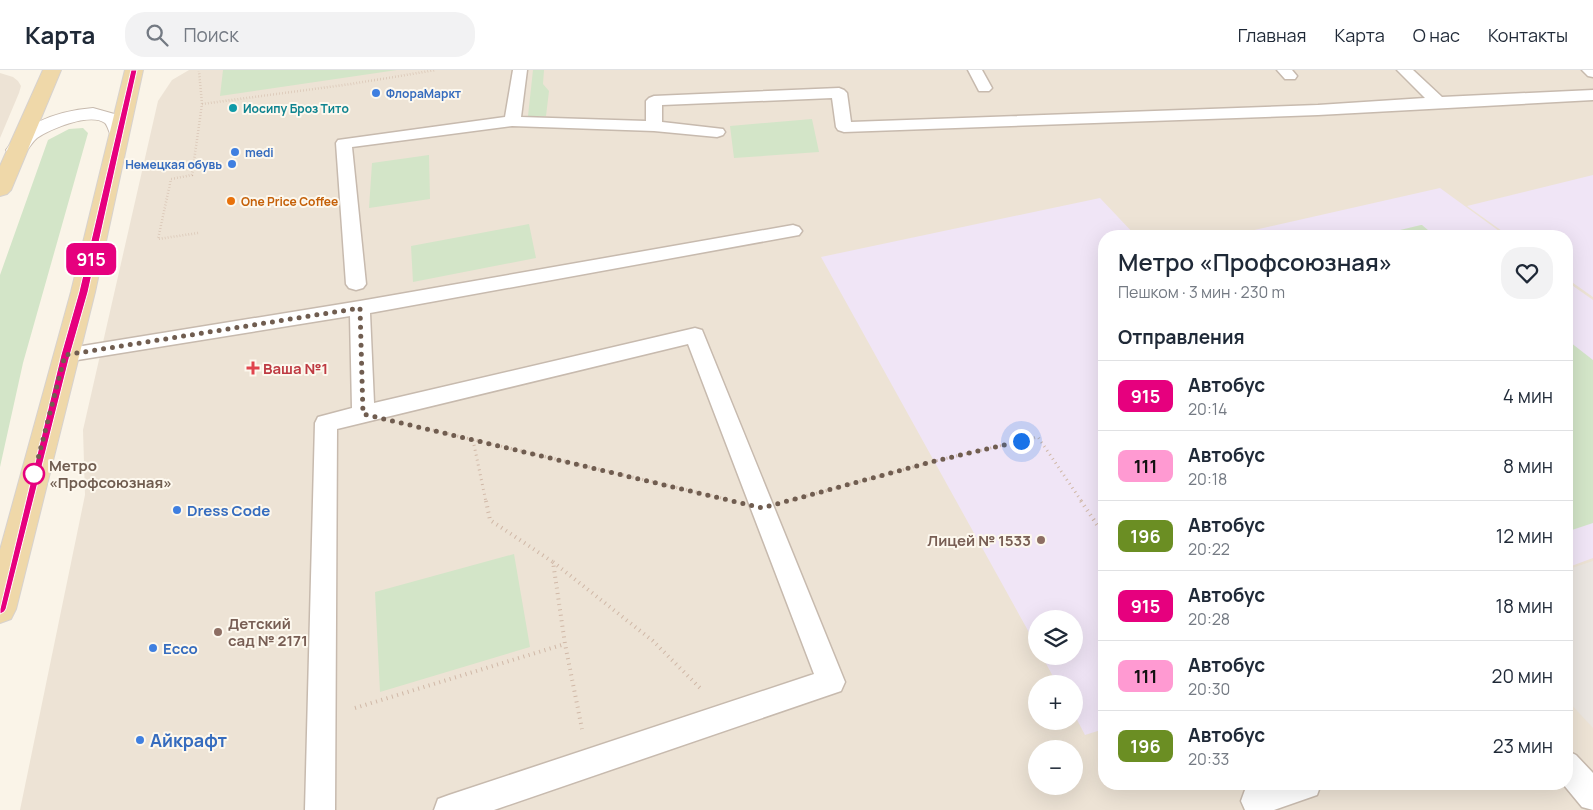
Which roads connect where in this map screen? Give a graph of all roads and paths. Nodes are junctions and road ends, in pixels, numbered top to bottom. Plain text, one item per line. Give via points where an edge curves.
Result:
1 (52, 70) edge
2 (134, 70) edge
3 (436, 70) edge
4 (520, 70) edge
5 (975, 70) edge
6 (1404, 70) edge
7 (1589, 70) edge
8 (199, 71) edge
9 (1593, 73) edge
10 (984, 88) dead end
11 (1593, 94) edge
12 (1536, 97) junction
13 (1438, 102) junction
14 (202, 104) junction
15 (1593, 106) edge
16 (512, 121) junction
17 (654, 126) junction
18 (717, 132) dead end
19 (119, 133) junction
20 (16, 150) junction
21 (0, 190) edge
22 (793, 231) dead end
23 (198, 233) dead end
24 (356, 284) dead end
25 (360, 308) junction
26 (65, 355) junction
27 (363, 414) junction
28 (427, 429) dead end
29 (473, 440) junction
30 (762, 508) junction
31 (1098, 526) edge
32 (10, 544) edge
33 (552, 562) junction
34 (0, 609) edge
35 (565, 644) junction
36 (728, 716) junction
37 (321, 718) junction
38 (588, 762) junction
39 (1573, 773) edge
40 (1289, 790) edge
41 (1593, 796) edge
42 (1256, 802) dead end
43 (320, 810) edge
44 (449, 810) edge

1 - 20 main road
2 - 19 main road
3 - 14 path
4 - 16 lane
5 - 10 lane
6 - 13 lane
7 - 9 lane
8 - 14 path
11 - 12 lane
12 - 13 lane
12 - 15 lane
13 - 17 lane via 844,127 839,93 654,101
14 - 23 path via 192,175 171,179 158,239
16 - 17 lane
16 - 24 lane via 344,143
17 - 18 lane
19 - 20 street via 110,119 79,115 44,126
19 - 26 main road via 84,292
20 - 21 main road
22 - 25 lane
25 - 26 lane
25 - 27 lane
26 - 32 main road
27 - 30 lane via 694,336
27 - 37 lane via 326,422
28 - 29 path
29 - 30 path
29 - 33 path via 490,520
30 - 31 path via 1038,437
30 - 36 lane via 831,682
32 - 34 main road
33 - 35 path
33 - 36 path via 653,641
35 - 37 path
35 - 38 path
36 - 38 lane
37 - 43 lane
38 - 44 lane
39 - 41 lane
40 - 42 lane

